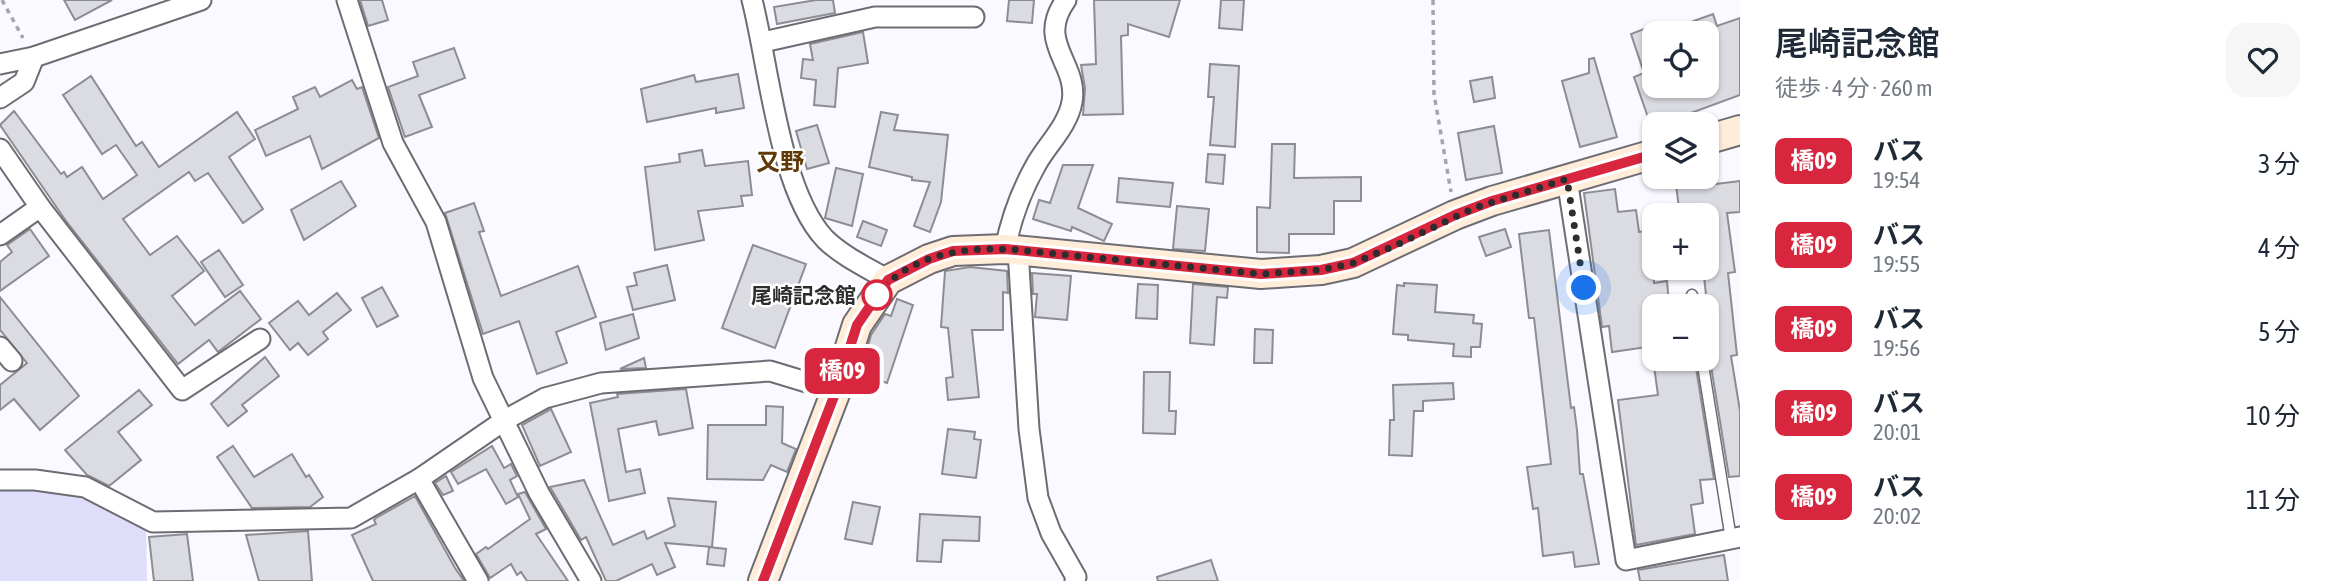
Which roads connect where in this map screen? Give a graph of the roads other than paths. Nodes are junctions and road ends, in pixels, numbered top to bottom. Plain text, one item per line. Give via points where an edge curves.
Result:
1 (201, 0) edge
2 (347, 0) edge
3 (752, 0) edge
4 (1066, 0) edge
5 (974, 17) dead end
6 (763, 42) junction
7 (34, 57) junction
8 (0, 64) edge
9 (0, 99) edge
10 (1740, 130) edge
11 (1719, 136) edge
12 (0, 149) edge
13 (1642, 157) edge
14 (1567, 179) junction
15 (40, 207) junction
16 (0, 235) edge
17 (1012, 250) junction
18 (888, 280) junction
19 (260, 339) dead end
20 (1704, 371) edge
21 (836, 391) junction
22 (505, 420) junction
23 (419, 479) junction
24 (0, 480) edge
25 (1736, 538) edge
26 (478, 581) edge
27 (591, 581) edge
28 (763, 581) edge
29 (1075, 581) edge

1 - 7 street
2 - 22 street via 393,143 436,222 483,378
3 - 6 street
4 - 17 street via 1056,14 1054,37 1073,101 1012,213
5 - 6 street via 875,17
6 - 18 street via 785,152 815,226 829,243
7 - 8 street
7 - 9 street via 24,82
10 - 11 street
12 - 15 street
13 - 14 street
14 - 17 street via 1455,215 1353,263 1290,273
14 - 25 street via 1626,560
15 - 16 street
15 - 19 street via 182,390
17 - 18 street via 953,251
17 - 29 street via 1038,498
18 - 21 street via 857,325
20 - 25 lane
21 - 22 street via 770,372 675,376 601,383 545,398
21 - 28 street
22 - 23 street
22 - 27 street via 539,493
23 - 24 street via 351,518 153,522 85,487
23 - 26 street

